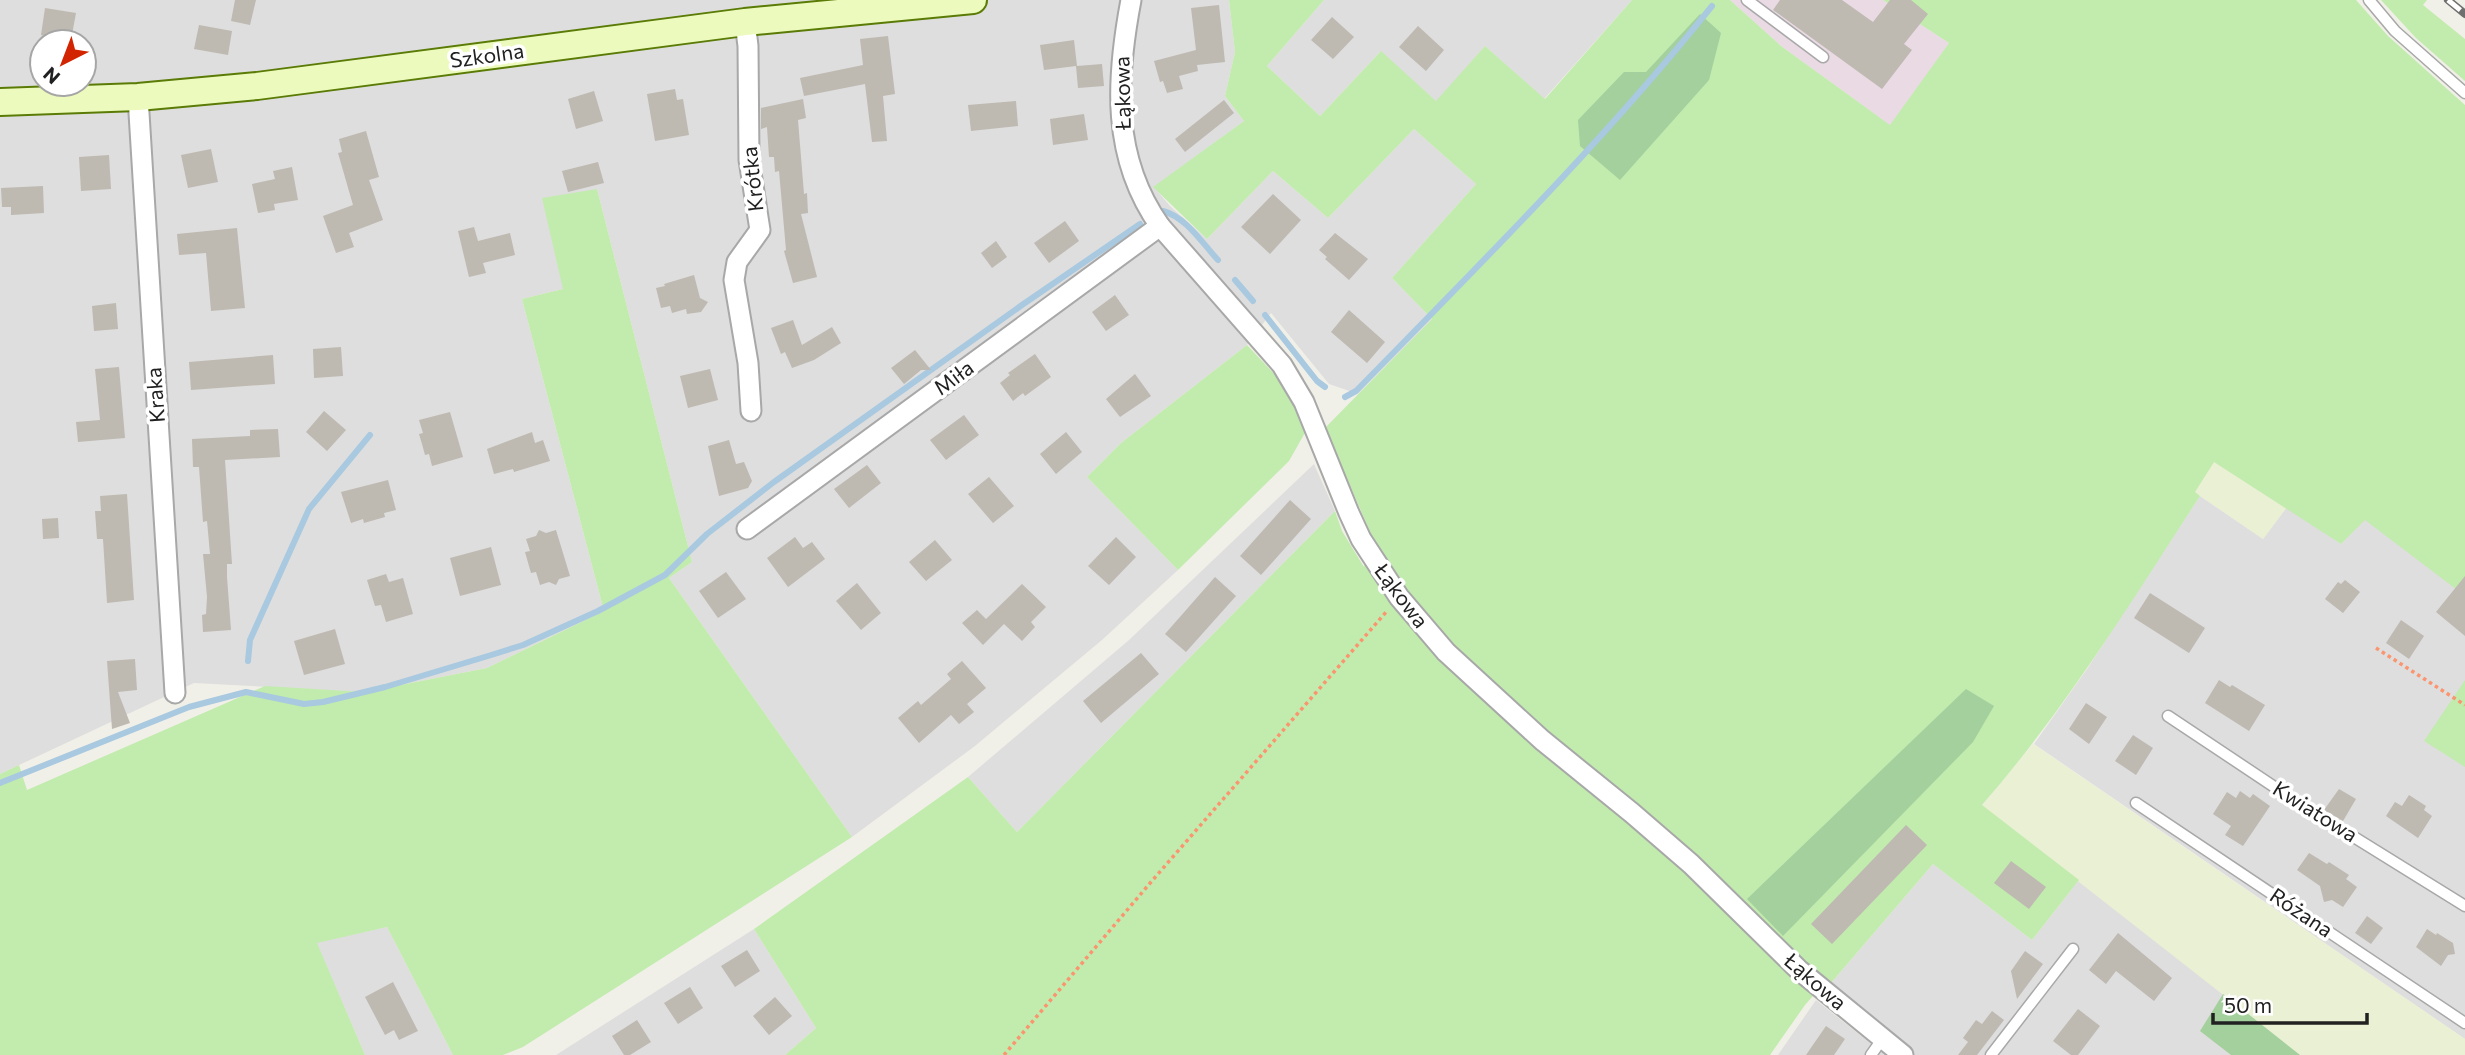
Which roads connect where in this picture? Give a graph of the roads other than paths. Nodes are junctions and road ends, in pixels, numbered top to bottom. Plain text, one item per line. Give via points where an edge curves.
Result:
1 (973, 0) edge
2 (1131, 0) edge
3 (1747, 0) edge
4 (2369, 0) edge
5 (858, 6) edge
6 (745, 22) junction
7 (1823, 57) dead end
8 (2465, 93) edge
9 (138, 97) junction
10 (0, 102) edge
11 (1160, 226) junction
12 (751, 411) dead end
13 (747, 529) dead end
14 (175, 693) dead end
15 (2168, 716) dead end
16 (2136, 803) dead end
17 (2465, 906) edge
18 (2073, 949) dead end
19 (2465, 1023) edge
20 (1882, 1038) junction
21 (1871, 1055) edge
22 (1903, 1055) edge
23 (1990, 1055) edge

1 - 5 street, Szkolna
2 - 11 street, Łąkowa via 1120,74 1124,138 1134,181
3 - 7 lane
4 - 8 lane via 2395,31
5 - 6 street, Szkolna
6 - 9 street, Szkolna via 270,85
6 - 12 street, Krótka via 749,160 760,230 737,261 734,280
9 - 10 street, Szkolna
9 - 14 street, Kraka
11 - 13 street, Miła
11 - 20 street, Łąkowa via 1282,365 1304,402 1376,565 1446,652 1720,891 1799,970
15 - 17 lane, Kwiatowa
16 - 19 lane, Różana
18 - 23 lane
20 - 21 lane
20 - 22 street, Łąkowa

